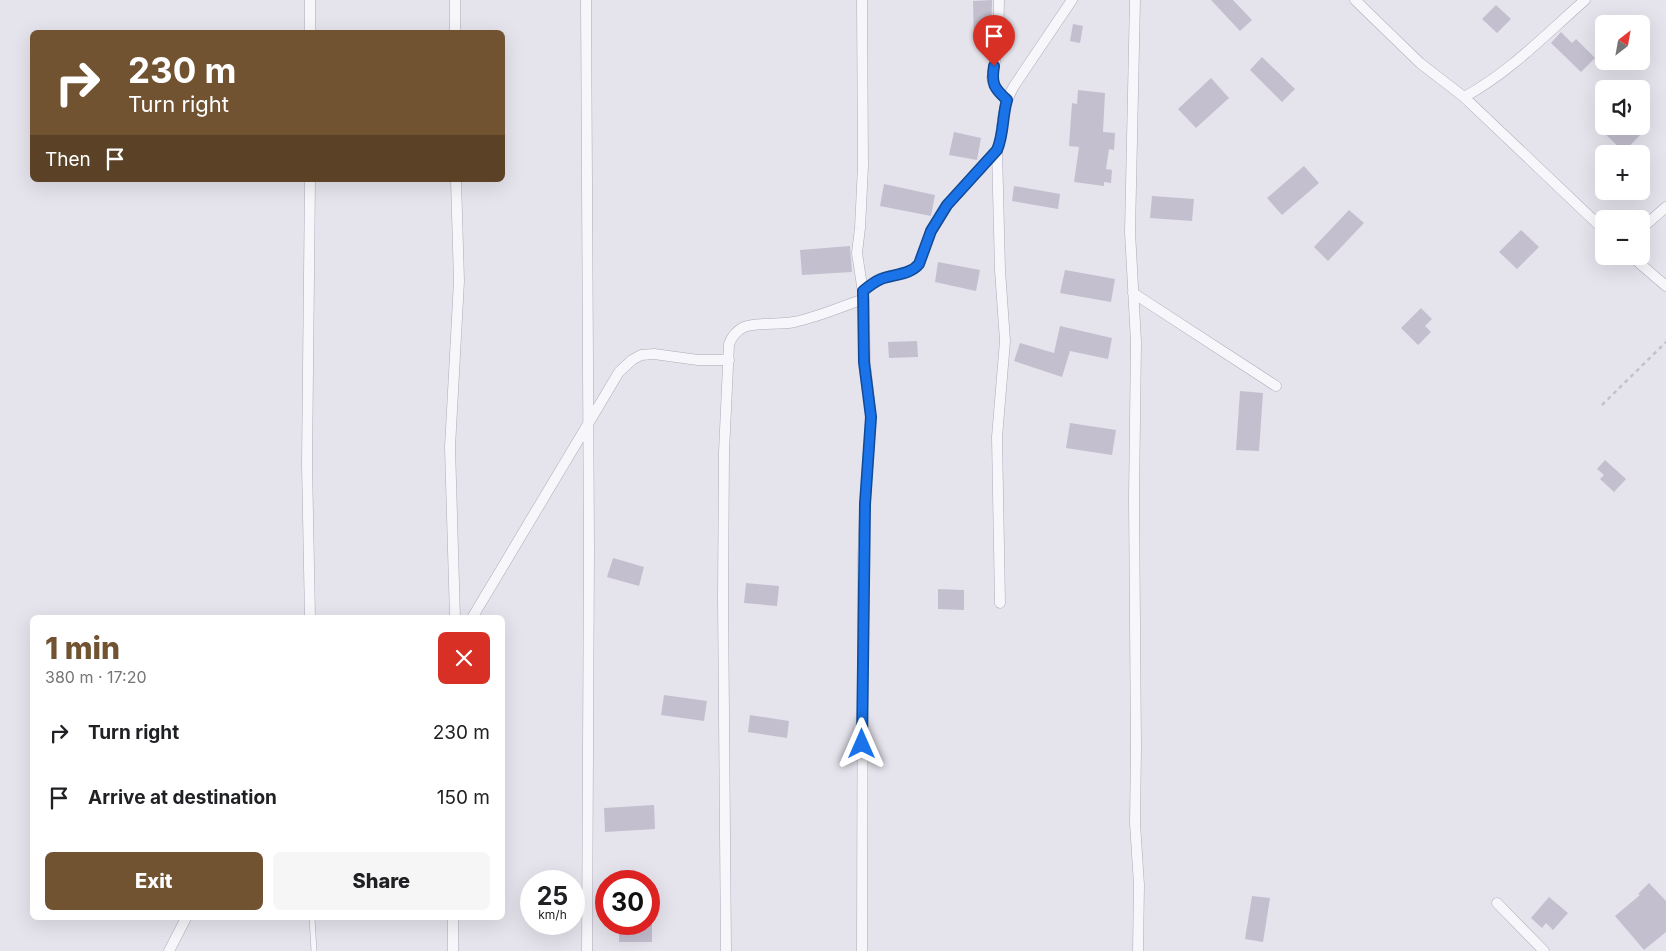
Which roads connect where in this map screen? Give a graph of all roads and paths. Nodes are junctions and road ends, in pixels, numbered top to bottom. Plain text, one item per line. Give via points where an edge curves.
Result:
1 (310, 0) edge
2 (455, 0) edge
3 (586, 0) edge
4 (862, 0) edge
5 (999, 0) edge
6 (1072, 0) edge
7 (1134, 0) edge
8 (1355, 0) edge
9 (1585, 0) edge
10 (310, 30) edge
11 (455, 30) edge
12 (1464, 97) junction
13 (1007, 100) junction
14 (997, 150) junction
15 (310, 182) edge
16 (456, 182) edge
17 (1666, 207) edge
18 (1595, 221) edge
19 (1650, 221) edge
20 (1642, 265) edge
21 (1666, 286) edge
22 (1133, 293) junction
23 (864, 295) junction
24 (1666, 342) edge
25 (730, 360) junction
26 (1276, 386) dead end
27 (1602, 405) dead end
28 (589, 420) junction
29 (1000, 603) dead end
30 (310, 615) edge
31 (455, 615) edge
32 (474, 615) edge
33 (1497, 903) dead end
34 (185, 920) edge
35 (312, 920) edge
36 (453, 920) edge
37 (169, 951) edge
38 (314, 951) edge
39 (453, 951) edge
40 (587, 951) edge
41 (726, 951) edge
42 (862, 951) edge
43 (1138, 951) edge
44 (1544, 951) edge

1 - 10 street
2 - 11 street
3 - 28 street
4 - 23 street via 863,166 857,253
5 - 13 street via 998,44 992,78 998,92
6 - 13 street
7 - 22 street via 1130,232
8 - 12 street via 1420,63
9 - 12 street via 1509,67
12 - 18 street
13 - 14 street
14 - 23 street via 947,205 931,231 916,268 881,279
14 - 29 street via 1005,342 997,437
15 - 30 street via 307,464
16 - 31 street via 459,281 450,447
17 - 19 street
20 - 21 street
22 - 26 street
22 - 43 street via 1136,342 1135,823 1139,885
23 - 25 street via 815,318 746,326 732,337
23 - 42 street via 864,362 871,417 864,550
24 - 27 path
25 - 28 street via 641,355 619,372
25 - 41 street via 724,452
28 - 32 street
28 - 40 street
33 - 44 street
34 - 37 street
35 - 38 lane
36 - 39 street

